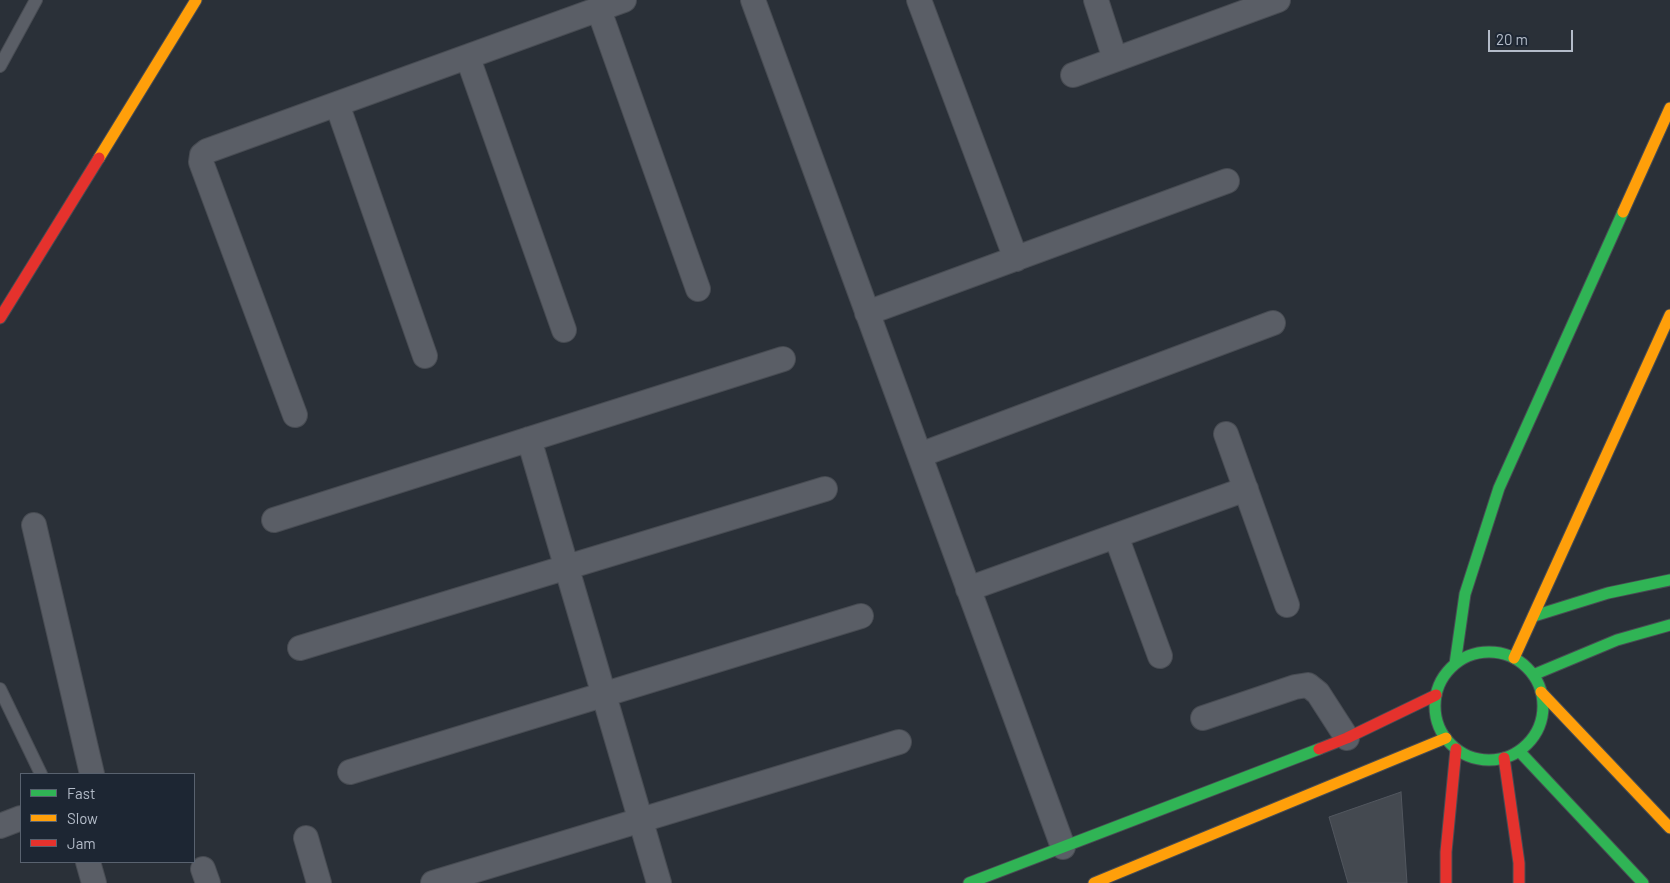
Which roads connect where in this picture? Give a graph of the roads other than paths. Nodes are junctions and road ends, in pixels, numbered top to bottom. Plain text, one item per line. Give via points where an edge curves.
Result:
1 (36, 0) edge
2 (196, 0) edge
3 (624, 0) edge
4 (753, 0) edge
5 (919, 0) edge
6 (1096, 0) edge
7 (1278, 0) edge
8 (1246, 6) edge
9 (599, 10) junction
10 (468, 58) junction
11 (1115, 59) junction
12 (0, 66) edge
13 (1072, 75) dead end
14 (337, 104) junction
15 (1670, 108) edge
16 (1227, 181) dead end
17 (1016, 259) junction
18 (698, 289) dead end
19 (867, 313) junction
20 (1670, 315) edge
21 (0, 318) edge
22 (1273, 323) dead end
23 (564, 330) dead end
24 (425, 356) dead end
25 (783, 359) dead end
26 (295, 415) dead end
27 (1226, 434) dead end
28 (530, 440) junction
29 (920, 455) junction
30 (825, 489) dead end
31 (1246, 489) junction
32 (274, 520) dead end
33 (34, 526) dead end
34 (1116, 536) junction
35 (567, 567) junction
36 (1670, 580) edge
37 (968, 589) junction
38 (1287, 605) dead end
39 (861, 616) dead end
40 (1534, 616) junction
41 (1670, 625) edge
42 (300, 648) dead end
43 (1160, 656) dead end
44 (1514, 658) junction
45 (1455, 664) junction
46 (1533, 675) junction
47 (0, 689) edge
48 (1541, 692) junction
49 (604, 694) junction
50 (1436, 695) junction
51 (1203, 718) dead end
52 (1347, 738) junction
53 (1446, 738) junction
54 (899, 742) dead end
55 (1456, 749) junction
56 (1519, 751) junction
57 (1504, 758) junction
58 (350, 772) dead end
59 (41, 773) edge
60 (92, 773) edge
61 (20, 818) edge
62 (641, 820) junction
63 (0, 826) edge
64 (1670, 828) edge
65 (306, 838) dead end
66 (1063, 847) junction
67 (88, 863) edge
68 (94, 883) edge
69 (319, 883) edge
70 (434, 883) edge
71 (659, 883) edge
72 (969, 883) edge
73 (1094, 883) edge
74 (1446, 883) edge
75 (1519, 883) edge
76 (1642, 883) edge

1 - 12 lane
2 - 21 main road
3 - 9 street
4 - 19 street
5 - 17 street
6 - 11 street
7 - 8 street
8 - 11 street
9 - 10 street
9 - 18 street
10 - 14 street
10 - 23 street
11 - 13 street
14 - 24 street
14 - 26 street via 207,151 201,162
15 - 45 main road via 1499,488 1465,594
16 - 17 street
17 - 19 street
19 - 29 street
20 - 40 main road
22 - 29 street
25 - 28 street
27 - 31 street
28 - 32 street
28 - 35 street
29 - 37 street
30 - 35 street
31 - 34 street
31 - 38 street
33 - 60 street
34 - 37 street
34 - 43 street
35 - 42 street
35 - 49 street
36 - 40 main road via 1608,593
37 - 66 street
39 - 49 street
40 - 44 main road
41 - 46 main road via 1617,640
44 - 45 main road via 1484,652
44 - 46 main road
45 - 50 main road via 1443,678
46 - 48 main road
47 - 59 lane
48 - 56 main road via 1543,709 1540,725
48 - 64 main road
49 - 58 street
49 - 62 street
50 - 52 main road
50 - 53 main road via 1435,710
51 - 52 street via 1295,687 1308,686 1318,692
52 - 66 main road
53 - 55 main road
53 - 73 main road
54 - 62 street
55 - 57 main road via 1479,759
55 - 74 main road
56 - 57 main road
56 - 76 main road
57 - 75 main road
61 - 63 street
62 - 70 street
62 - 71 street
65 - 69 street
66 - 72 main road
67 - 68 street

